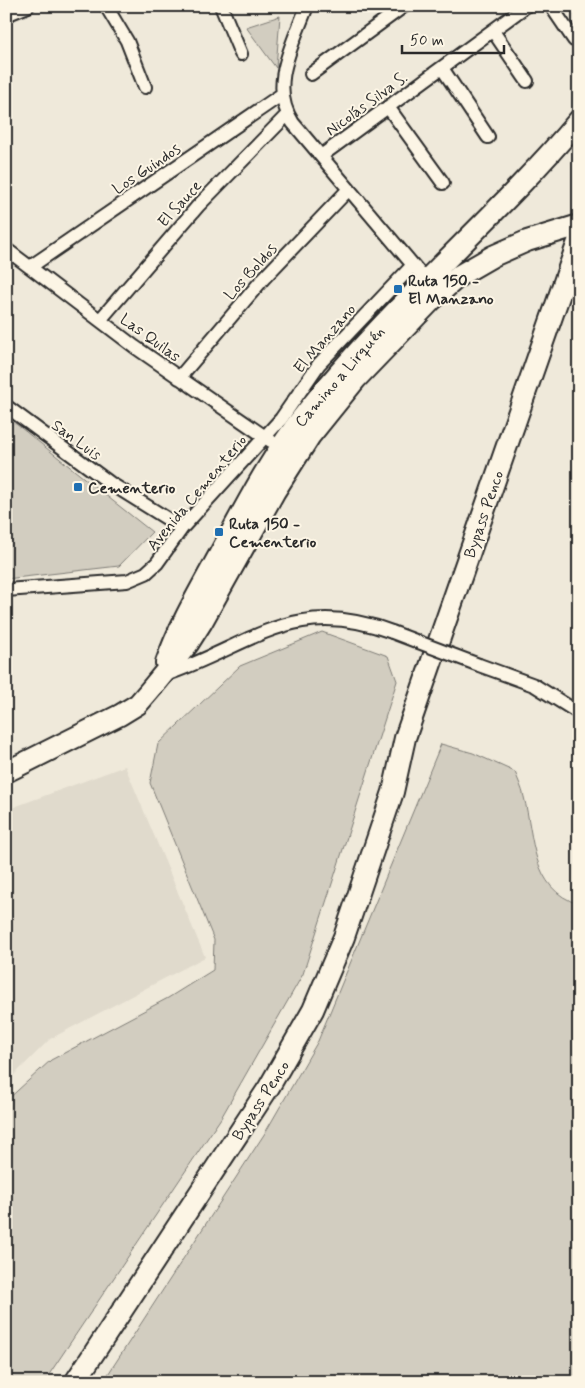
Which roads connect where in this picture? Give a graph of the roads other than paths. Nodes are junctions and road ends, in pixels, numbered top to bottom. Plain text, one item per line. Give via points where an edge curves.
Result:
1 (27, 6) edge
2 (106, 6) edge
3 (221, 6) edge
4 (307, 6) edge
5 (404, 6) edge
6 (551, 6) edge
7 (522, 8) edge
8 (6, 15) edge
9 (493, 31) junction
10 (574, 40) dead end
11 (241, 54) dead end
12 (442, 68) junction
13 (311, 74) dead end
14 (527, 81) dead end
15 (145, 87) dead end
16 (281, 95) junction
17 (388, 107) junction
18 (288, 114) junction
19 (579, 120) edge
20 (488, 138) dead end
21 (321, 156) junction
22 (443, 183) dead end
23 (349, 189) junction
24 (579, 225) edge
25 (577, 244) edge
26 (6, 249) edge
27 (413, 265) junction
28 (30, 267) junction
29 (579, 272) edge
30 (426, 280) junction
31 (100, 320) junction
32 (179, 378) junction
33 (6, 406) edge
34 (273, 442) junction
35 (182, 528) junction
36 (6, 590) edge
37 (162, 676) junction
38 (579, 713) edge
39 (6, 772) edge
40 (393, 792) junction
41 (75, 1382) edge

1 - 8 street
2 - 15 street via 127,41
3 - 11 street
4 - 16 street via 285,67
5 - 13 street
6 - 10 street
7 - 9 street, Nicolás Silva S.
9 - 12 street, Nicolás Silva S.
9 - 14 street
12 - 17 street, Nicolás Silva S.
12 - 20 street
16 - 18 street
16 - 28 street, Los Guindos
17 - 21 street, Nicolás Silva S.
17 - 22 street
18 - 21 street
18 - 31 street, El Sauce via 198,206
19 - 30 main road, Camino a Lirquén
21 - 23 street
23 - 27 street
23 - 32 street, Los Boldos via 263,279
24 - 37 main road, Camino a Lirquén via 510,248 460,275 356,379 292,463 202,622
25 - 40 main road, Bypass Penco via 405,738
26 - 28 street, Las Quilas
27 - 30 street
27 - 34 street, El Manzano via 319,364 281,419
28 - 31 street, Las Quilas
29 - 40 main road, Bypass Penco via 415,742
30 - 34 main road, Camino a Lirquén
31 - 32 street, Las Quilas
32 - 34 street, Las Quilas
33 - 35 street, San Luis via 110,483
34 - 35 street, Avenida Cementerio
34 - 37 main road, Camino a Lirquén via 250,498 180,626
35 - 36 street, Avenida Cementerio via 152,568 134,580
37 - 38 street, bridge via 290,622 335,618 392,632 534,685
37 - 39 main road, Camino a Lirquén via 138,704
40 - 41 main road, Bypass Penco via 335,959 302,1032

